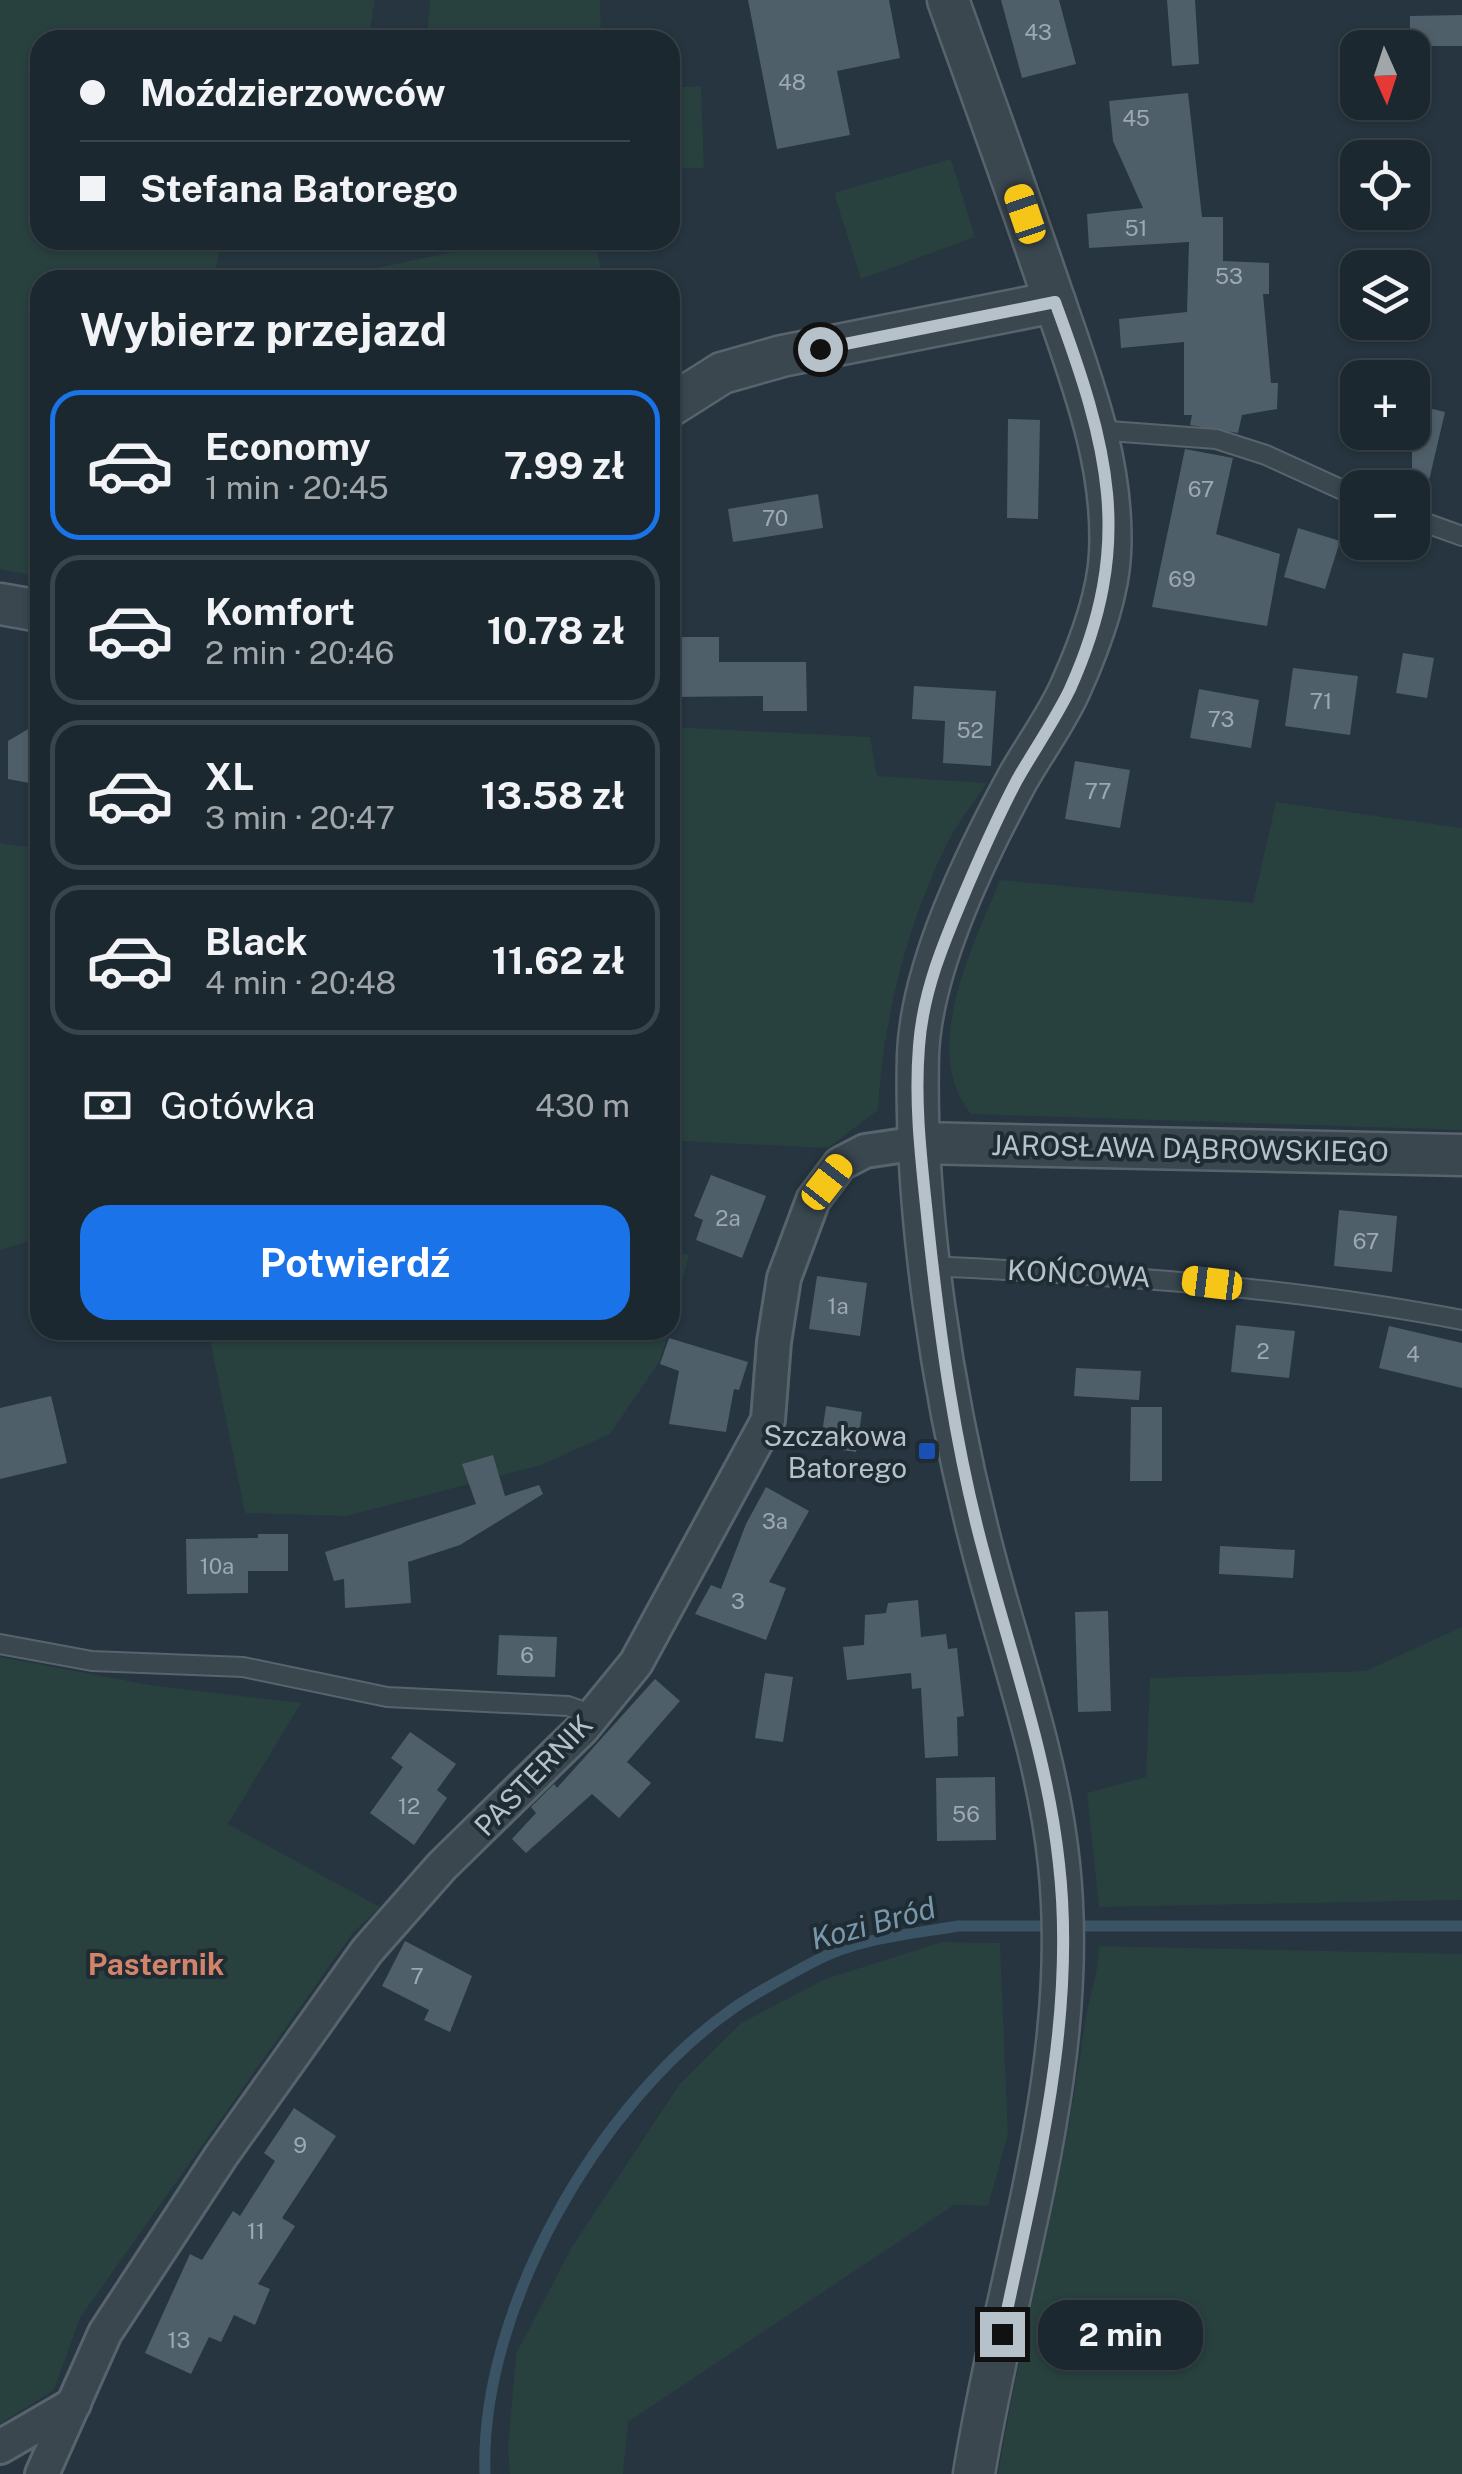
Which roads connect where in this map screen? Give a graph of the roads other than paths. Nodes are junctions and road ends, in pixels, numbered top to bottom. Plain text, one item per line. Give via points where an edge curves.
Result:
1 (948, 0) edge
2 (1055, 302) junction
3 (680, 400) edge
4 (1096, 430) junction
5 (1340, 489) edge
6 (1430, 524) edge
7 (1462, 536) edge
8 (0, 604) edge
9 (30, 609) edge
10 (919, 1143) junction
11 (1462, 1155) edge
12 (932, 1266) junction
13 (1462, 1320) edge
14 (0, 1644) edge
15 (593, 1715) junction
16 (74, 2404) junction
17 (0, 2446) edge
18 (42, 2474) edge
19 (974, 2474) edge

1 - 2 street
2 - 3 street via 782,356 722,374
2 - 4 street
4 - 5 lane via 1216,439
4 - 10 street via 1108,512 1108,577 1069,691 1014,786 938,960 918,1048
6 - 7 lane
8 - 9 street
10 - 11 street, JAROSŁAWA DĄBROWSKIEGO
10 - 12 street
10 - 15 street, PASTERNIK via 865,1151 840,1164 813,1200 784,1278 768,1420 636,1663
12 - 13 lane, KOŃCOWA via 1176,1278
12 - 19 street via 964,1472 1046,1777 1060,1869 1062,1971 1045,2126
14 - 15 lane via 92,1662 243,1667 387,1697 568,1706
15 - 16 street, PASTERNIK via 367,1950 105,2334
16 - 17 street
16 - 18 street, PASTERNIK

